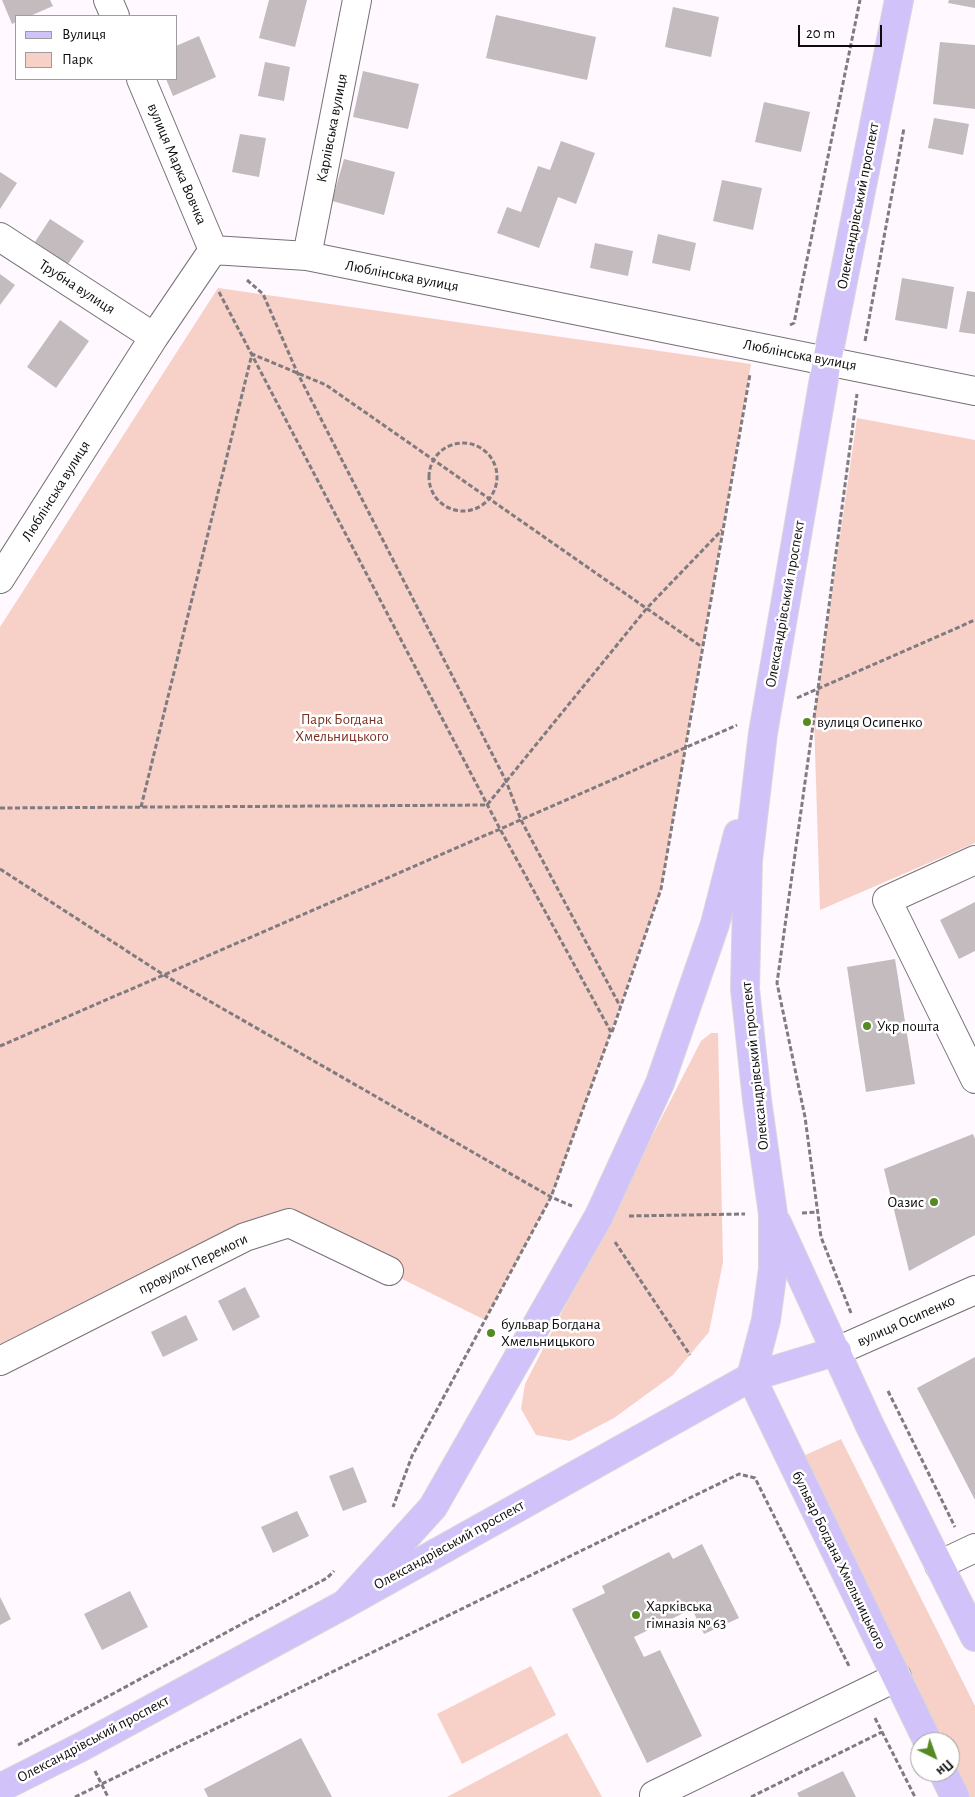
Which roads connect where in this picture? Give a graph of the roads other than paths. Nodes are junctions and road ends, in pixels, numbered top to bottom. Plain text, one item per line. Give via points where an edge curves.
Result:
1 (108, 0) edge
2 (357, 0) edge
3 (899, 0) edge
4 (115, 15) edge
5 (141, 80) edge
6 (0, 237) edge
7 (213, 250) junction
8 (307, 256) junction
9 (154, 337) junction
10 (827, 361) junction
11 (975, 391) edge
12 (0, 579) edge
13 (765, 722) junction
14 (975, 860) edge
15 (975, 1078) edge
16 (773, 1214) junction
17 (389, 1271) dead end
18 (975, 1290) edge
19 (837, 1351) junction
20 (0, 1361) edge
21 (751, 1377) junction
22 (971, 1550) edge
23 (939, 1565) junction
24 (345, 1604) junction
25 (975, 1637) edge
26 (897, 1677) junction
27 (923, 1732) edge
28 (948, 1782) edge
29 (0, 1788) edge
30 (654, 1795) dead end
31 (955, 1797) edge

1 - 4 street
2 - 8 street, Карлівська вулиця
3 - 10 main road, Олександрівський проспект
5 - 7 street, вулиця Марка Вовчка
6 - 9 street, Трубна вулиця
7 - 8 street, Люблінська вулиця
7 - 9 street, Люблінська вулиця
8 - 10 street, Люблінська вулиця
9 - 12 street, Люблінська вулиця
10 - 11 street, Люблінська вулиця
10 - 13 main road, Олександрівський проспект
13 - 16 main road, Олександрівський проспект via 748,860 745,989 756,1100
13 - 24 main road via 708,943 660,1083 598,1216 433,1507
14 - 15 street via 888,900
16 - 19 main road, Олександрівський проспект
16 - 21 main road, Олександрівський проспект via 772,1278 766,1320
17 - 20 street, провулок Перемоги via 289,1223 245,1237
18 - 19 street, вулиця Осипенко
19 - 21 main road
19 - 23 main road
21 - 24 main road, Олександрівський проспект
21 - 26 main road, бульвар Богдана Хмельницького
22 - 23 street
23 - 25 main road
24 - 29 main road, Олександрівський проспект
26 - 27 main road, бульвар Богдана Хмельницького
26 - 30 street
28 - 31 main road

